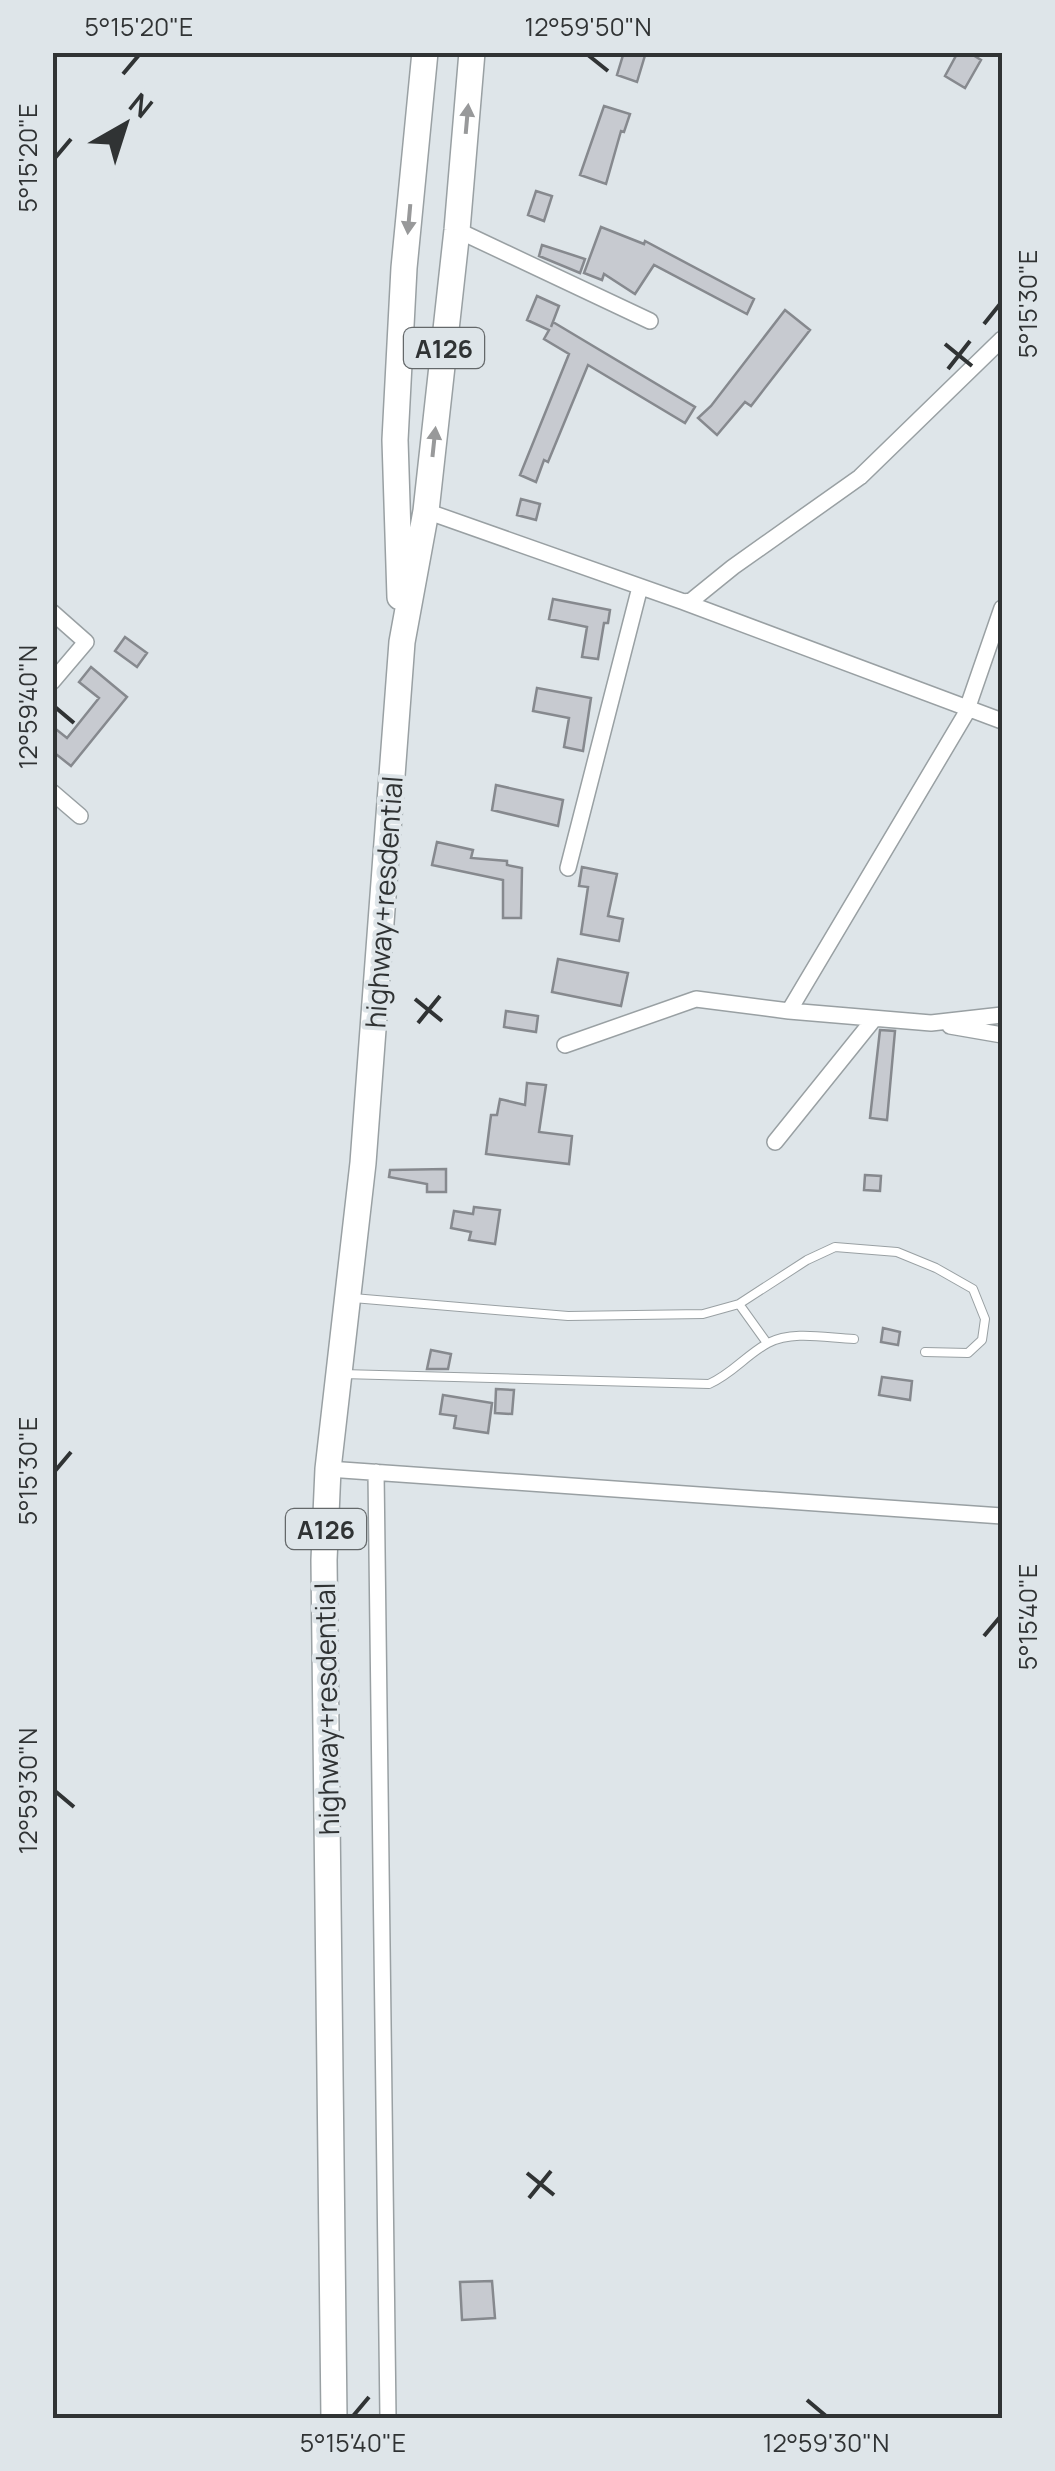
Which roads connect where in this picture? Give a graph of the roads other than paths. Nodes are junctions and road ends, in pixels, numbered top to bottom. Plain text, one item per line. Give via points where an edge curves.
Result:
1 (425, 52) edge
2 (472, 52) edge
3 (458, 230) junction
4 (650, 321) dead end
5 (1002, 339) edge
6 (426, 511) junction
7 (640, 587) junction
8 (684, 602) junction
9 (1002, 608) edge
10 (52, 612) edge
11 (402, 642) junction
12 (52, 682) edge
13 (967, 708) junction
14 (1002, 721) edge
15 (52, 792) edge
16 (80, 816) dead end
17 (568, 868) dead end
18 (789, 1011) junction
19 (1002, 1015) edge
20 (874, 1020) junction
21 (931, 1023) junction
22 (1002, 1035) edge
23 (566, 1045) dead end
24 (775, 1142) dead end
25 (348, 1298) junction
26 (739, 1304) junction
27 (854, 1339) dead end
28 (767, 1344) junction
29 (925, 1352) dead end
30 (338, 1374) junction
31 (328, 1469) junction
32 (376, 1472) junction
33 (1002, 1516) edge
34 (334, 2418) edge
35 (388, 2418) edge

1 -> 11 highway, A126 via 395,440
3 -> 2 highway, A126
3 - 4 street
6 -> 3 highway, A126
5 - 8 street via 860,477
6 - 7 street
6 - 11 highway, A126
7 - 8 street
7 - 17 street
8 - 13 street
9 - 13 street
10 - 12 street via 86,642
11 - 25 highway, highway+resdential / A126
13 - 14 street
13 - 18 street
15 - 16 street
18 - 20 street
18 - 23 street via 696,999
19 - 21 street
20 - 21 street
20 - 24 street
21 - 22 street
25 - 26 lane via 568,1316 704,1314
25 - 30 highway, highway+resdential / A126
26 - 28 lane
26 - 29 lane via 835,1247 897,1252 973,1289 985,1319 982,1340 968,1353
27 - 28 lane via 795,1336
28 - 30 lane via 710,1384
30 - 31 highway, highway+resdential / A126
31 - 32 street
31 - 34 highway, highway+resdential / A126
32 - 33 street
32 - 35 street

